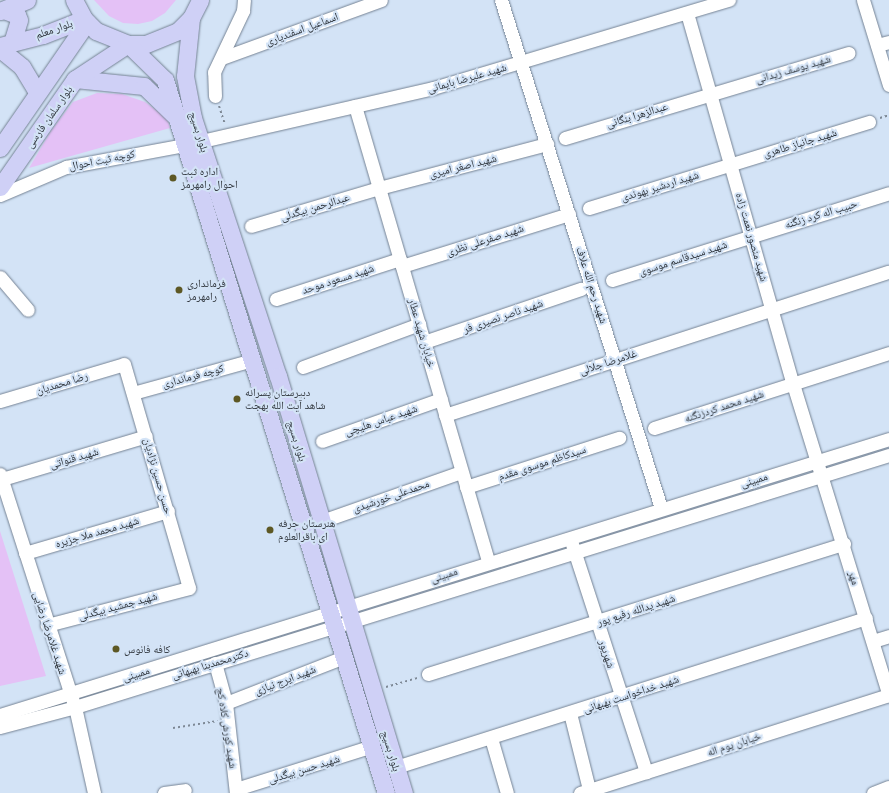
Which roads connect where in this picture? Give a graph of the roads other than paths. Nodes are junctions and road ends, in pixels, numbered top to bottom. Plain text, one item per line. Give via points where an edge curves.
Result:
1 (28, 0) edge
2 (74, 0) edge
3 (200, 0) edge
4 (244, 0) edge
5 (381, 0) edge
6 (501, 0) edge
7 (729, 0) edge
8 (863, 0) edge
9 (2, 11) edge
10 (687, 13) junction
11 (191, 18) junction
12 (85, 20) junction
13 (128, 44) junction
14 (883, 44) edge
15 (4, 45) edge
16 (849, 53) dead end
17 (222, 58) junction
18 (520, 62) junction
19 (185, 76) junction
20 (75, 79) junction
21 (165, 80) junction
22 (889, 85) edge
23 (37, 92) junction
24 (710, 92) junction
25 (215, 96) road end
26 (356, 106) junction
27 (180, 121) junction
28 (869, 122) dead end
29 (565, 138) dead end
30 (202, 141) junction
31 (547, 144) junction
32 (185, 145) junction
33 (0, 148) edge
34 (730, 164) junction
35 (0, 187) edge
36 (379, 188) junction
37 (889, 193) edge
38 (0, 196) edge
39 (589, 208) dead end
40 (569, 214) junction
41 (251, 226) dead end
42 (753, 236) junction
43 (401, 263) junction
44 (889, 272) edge
45 (0, 277) edge
46 (612, 280) dead end
47 (581, 289) dead end
48 (276, 299) dead end
49 (772, 309) junction
50 (28, 310) dead end
51 (419, 324) junction
52 (424, 342) junction
53 (889, 353) edge
54 (253, 360) junction
55 (615, 360) junction
56 (124, 364) joint
57 (303, 367) dead end
58 (793, 384) junction
59 (133, 393) junction
60 (284, 399) junction
61 (441, 400) junction
62 (0, 401) edge
63 (265, 404) junction
64 (445, 415) junction
65 (654, 428) dead end
66 (146, 436) junction
67 (619, 438) dead end
68 (889, 438) edge
69 (322, 441) dead end
70 (889, 455) edge
71 (818, 460) junction
72 (461, 472) junction
73 (823, 475) junction
74 (1, 476) edge
75 (466, 487) junction
76 (661, 508) junction
77 (168, 511) junction
78 (322, 521) junction
79 (570, 536) junction
80 (844, 544) junction
81 (575, 551) junction
82 (25, 553) junction
83 (488, 561) junction
84 (189, 588) joint
85 (349, 613) junction
86 (332, 618) junction
87 (866, 618) junction
88 (597, 622) junction
89 (47, 624) junction
90 (889, 636) edge
91 (873, 641) junction
92 (344, 658) junction
93 (215, 663) junction
94 (428, 674) road end
95 (70, 694) junction
96 (889, 695) edge
97 (621, 697) junction
98 (226, 703) junction
99 (75, 707) junction
100 (570, 713) junction
101 (0, 715) edge
102 (0, 727) edge
103 (491, 738) junction
104 (372, 746) junction
105 (396, 767) junction
106 (646, 772) junction
107 (889, 787) edge
108 (185, 790) dead end
109 (236, 791) edge
110 (586, 792) edge
111 (94, 793) edge
112 (164, 793) edge
113 (386, 793) edge
114 (404, 793) edge
115 (507, 793) edge
116 (874, 793) edge

1 - 9 main road
2 - 12 main road
3 - 11 main road
4 - 17 street via 243,10
5 - 17 street, اسماعیل اسفندیاری
6 - 18 street, شهید رحم الله علاف
7 - 10 street, شهید علیرضا بایمانی
8 - 14 street
9 - 15 main road via 17,15 19,20
10 - 18 street, شهید علیرضا بایمانی
10 - 24 street, شهید منصور نعمت زاده
11 - 13 main road via 163,40
11 - 19 main road, بلوار بسیج
12 - 13 main road via 112,40
12 - 15 main road, بلوار معلم
12 - 23 main road, بلوار سلمان فارسی
13 - 20 main road, بلوار سلمان فارسی
13 - 21 main road, بلوار بسیج
14 - 22 street
15 - 23 main road via 22,67
16 - 24 street, شهید یوسف زیدانی
17 - 25 street via 214,72
18 - 26 street, شهید علیرضا بایمانی via 433,88
18 - 31 street, شهید رحم الله علاف
19 - 21 main road via 174,75
19 - 30 main road, بلوار بسیج via 193,118
20 - 27 main road via 144,86
20 - 35 main road, بلوار سلمان فارسی
21 - 27 main road, بلوار بسیج
23 - 33 main road, بلوار سلمان فارسی
24 - 29 street, عبدالزهرا بنگانی
24 - 34 street, شهید منصور نعمت زاده
26 - 30 street, شهید علیرضا بایمانی
26 - 36 street, خیابان شهید عطار
27 - 32 main road, بلوار بسیج
28 - 34 street, شهید جانباز طاهری
30 - 60 main road, بلوار بسیج
31 - 36 street, شهید اصغر امیری
31 - 40 street, شهید رحم الله علاف
32 - 38 street, کوچه ثبت احوال via 66,167
32 - 54 main road, بلوار بسیج
34 - 39 street, شهید اردشیر بهوندی
34 - 42 street, شهید منصور نعمت زاده
36 - 41 street, عبدالرحمن بیگدلی
36 - 43 street, خیابان شهید عطار
37 - 42 street, حبیب اله کرد زنگنه
40 - 43 street, شهید صفرعلی نظری
40 - 55 street, شهید رحم الله علاف
42 - 46 street, شهید سیدقاسم موسوی
42 - 49 street, شهید منصور نعمت زاده
43 - 48 street, شهید مسعود موحد
43 - 51 street, خیابان شهید عطار
44 - 49 street, غلامرضا جلالی
45 - 50 street
47 - 52 street, شهید ناصر نصیری فر
49 - 55 street, غلامرضا جلالی
49 - 58 street, شهید منصور نعمت زاده
51 - 52 street, خیابان شهید عطار
51 - 57 street
52 - 61 street, خیابان شهید عطار
53 - 58 street, شهید محمد کردزنگنه
54 - 59 street, کوچه فرمانداری
54 - 63 main road, بلوار بسیج
55 - 64 street, غلامرضا جلالی
55 - 76 street, شهید رحم الله علاف
56 - 59 street, حسن حسین نژادیان
56 - 62 street, رضا محمدیان
58 - 65 street, شهید محمد کردزنگنه
58 - 71 street, شهید منصور نعمت زاده
59 - 66 street, حسن حسین نژادیان
60 - 63 main road
60 - 78 main road, بلوار بسیج
61 - 64 street, خیابان شهید عطار
61 - 69 street, شهید عباس هلیچی
63 - 86 main road, بلوار بسیج
64 - 72 street, خیابان شهید عطار
66 - 74 street, شهید قنواتی
66 - 77 street, حسن حسین نژادیان
67 - 75 street, سیدکاظم موسوی مقدم
68 - 71 street, ممبینی
70 - 73 street, ممبینی
71 - 73 street, مهر
71 - 76 street, ممبینی
72 - 75 street, خیابان شهید عطار
72 - 78 street, محمدعلی خورشیدی
73 - 80 street, مهر
73 - 81 street, ممبینی
74 - 82 street, شهید غلامرضا رضایی
75 - 83 street, خیابان شهید عطار
76 - 79 street, ممبینی
77 - 82 street, شهید محمد ملا جزیره
77 - 84 street, حسن حسین نژادیان
78 - 85 main road, بلوار بسیج
79 - 81 street, شهریور
79 - 83 street, ممبینی
80 - 87 street, مهر
80 - 88 street, شهید یدالله رفیع پور
81 - 85 street, ممبینی
81 - 88 street, شهریور
82 - 89 street, شهید غلامرضا رضایی
83 - 85 street, ممبینی
84 - 89 street, شهید جمشید بیگدلی
85 - 86 street, دکترمحمدبنا بهبهانی
85 - 105 main road, بلوار بسیج
86 - 92 main road, بلوار بسیج
86 - 93 street, دکترمحمدبنا بهبهانی
86 - 95 street, ممبینی
87 - 91 street, مهر
87 - 97 street, شهید خداخواست بهبهانی
88 - 94 street, شهید یدالله رفیع پور
88 - 97 street, شهریور
89 - 95 street, شهید غلامرضا رضایی
90 - 91 street
91 - 96 street, مهر
92 - 98 street, شهید ایرج نیازی
92 - 104 main road, بلوار بسیج
93 - 98 street, شهید کورش کلاه کج
93 - 99 street, دکترمحمدبنا بهبهانی
95 - 99 street, شهید غلامرضا رضایی
95 - 101 street, ممبینی
96 - 106 street, خیابان یوم اله
97 - 100 street, شهید خداخواست بهبهانی
97 - 106 street, شهریور
98 - 109 street, شهید کورش کلاه کج
99 - 102 street, دکترمحمدبنا بهبهانی
99 - 111 street, شهید غلامرضا رضایی
100 - 103 street, شهید خداخواست بهبهانی
100 - 110 street
103 - 105 street, شهید خداخواست بهبهانی
103 - 115 street
104 - 109 street, شهید حسن بیگدلی
104 - 113 main road, بلوار بسیج
105 - 114 main road, بلوار بسیج
106 - 110 street, خیابان یوم اله
107 - 116 street
108 - 112 street

